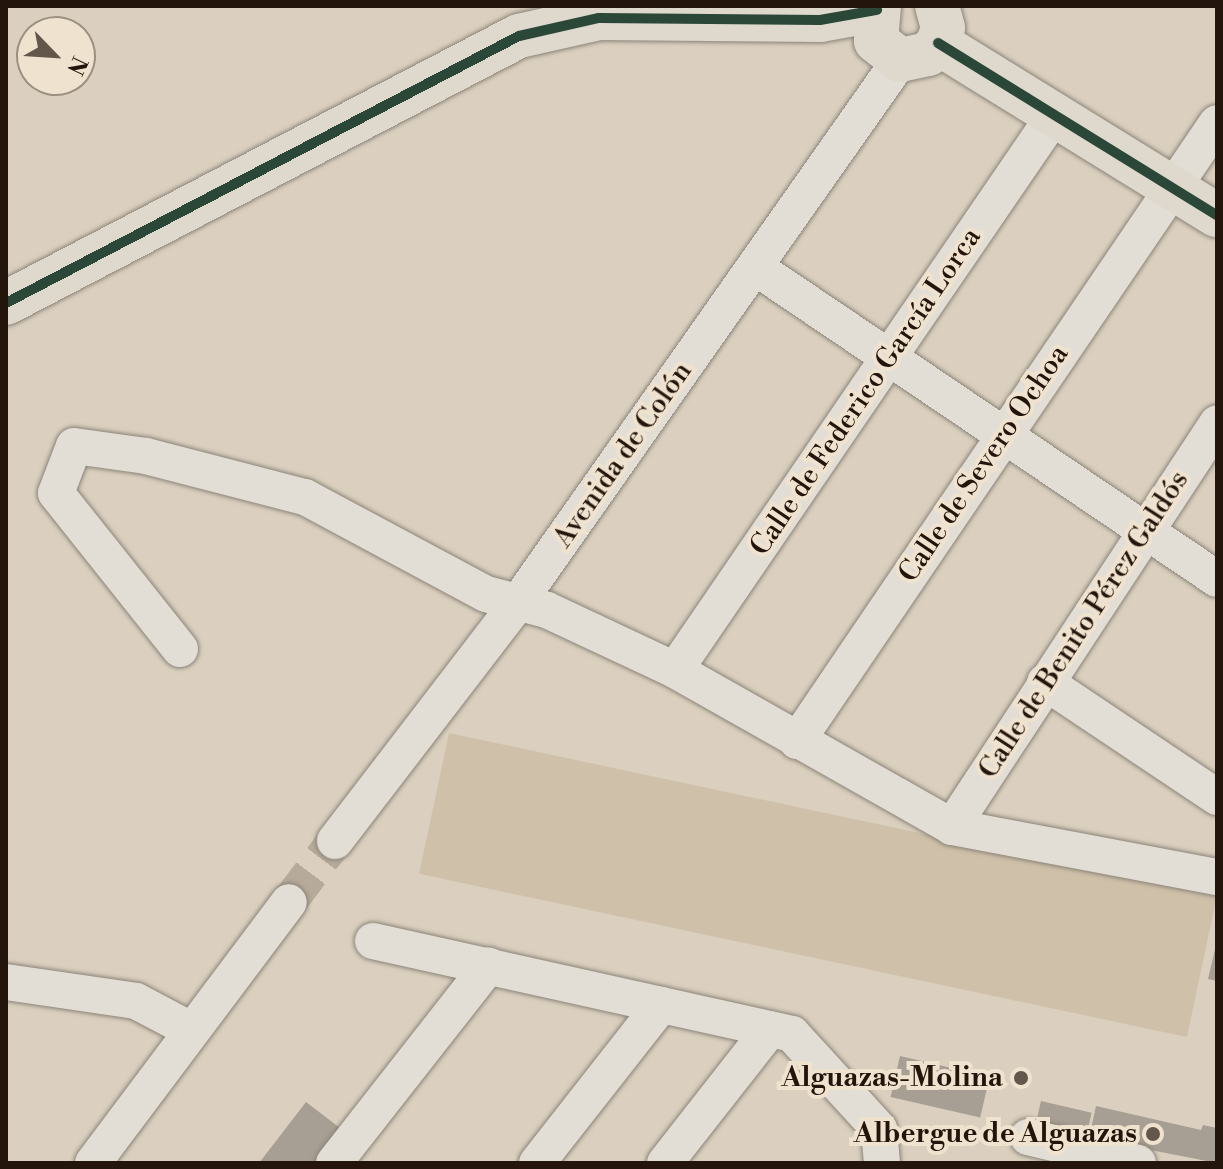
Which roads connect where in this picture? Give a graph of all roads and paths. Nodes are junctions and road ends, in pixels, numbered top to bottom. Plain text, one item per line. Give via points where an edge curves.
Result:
1 (878, 8) edge
2 (682, 12) edge
3 (925, 36) edge
4 (1056, 113) junction
5 (1217, 123) edge
6 (1173, 188) junction
7 (1217, 215) edge
8 (755, 267) junction
9 (6, 303) edge
10 (890, 357) junction
11 (1216, 427) edge
12 (1005, 433) junction
13 (1144, 529) junction
14 (1217, 579) edge
15 (517, 604) junction
16 (180, 649) dead end
17 (675, 670) junction
18 (1045, 682) junction
19 (797, 741) junction
20 (1217, 797) edge
21 (952, 827) junction
22 (335, 841) tunnel mouth
23 (1216, 875) edge
24 (289, 902) tunnel mouth
25 (373, 941) dead end
26 (489, 965) junction
27 (6, 982) edge
28 (661, 1005) junction
29 (770, 1029) junction
30 (191, 1030) junction
31 (1028, 1137) dead end
32 (93, 1163) edge
33 (334, 1163) edge
34 (537, 1163) edge
35 (665, 1163) edge
36 (882, 1163) edge
37 (1138, 1163) edge

1 - 2 main road via 820,20
1 - 3 main road via 876,41
2 - 9 main road via 599,18 519,36
3 - 4 main road
3 - 8 street, Avenida de Colón
4 - 6 main road
4 - 10 street, Calle de Federico García Lorca
5 - 6 street, Calle de Severo Ochoa
6 - 7 main road
6 - 12 street, Calle de Severo Ochoa
8 - 10 street
8 - 15 street, Avenida de Colón
10 - 12 street
10 - 17 street, Calle de Federico García Lorca
11 - 13 street, Calle de Benito Pérez Galdós
12 - 13 street
12 - 19 street, Calle de Severo Ochoa
13 - 14 street
13 - 18 street, Calle de Benito Pérez Galdós
15 - 16 street via 486,594 305,497 146,456 74,446 56,493
15 - 17 street via 547,610
15 - 22 street, Avenida de Colón
17 - 19 street
18 - 20 street
18 - 21 street, Calle de Benito Pérez Galdós
19 - 21 street
21 - 23 street
24 - 30 street
25 - 26 street
26 - 28 street
26 - 33 street
27 - 30 street via 136,1001
28 - 29 street
28 - 34 street
29 - 35 street
29 - 36 street via 792,1034 879,1129
30 - 32 street
31 - 37 street

